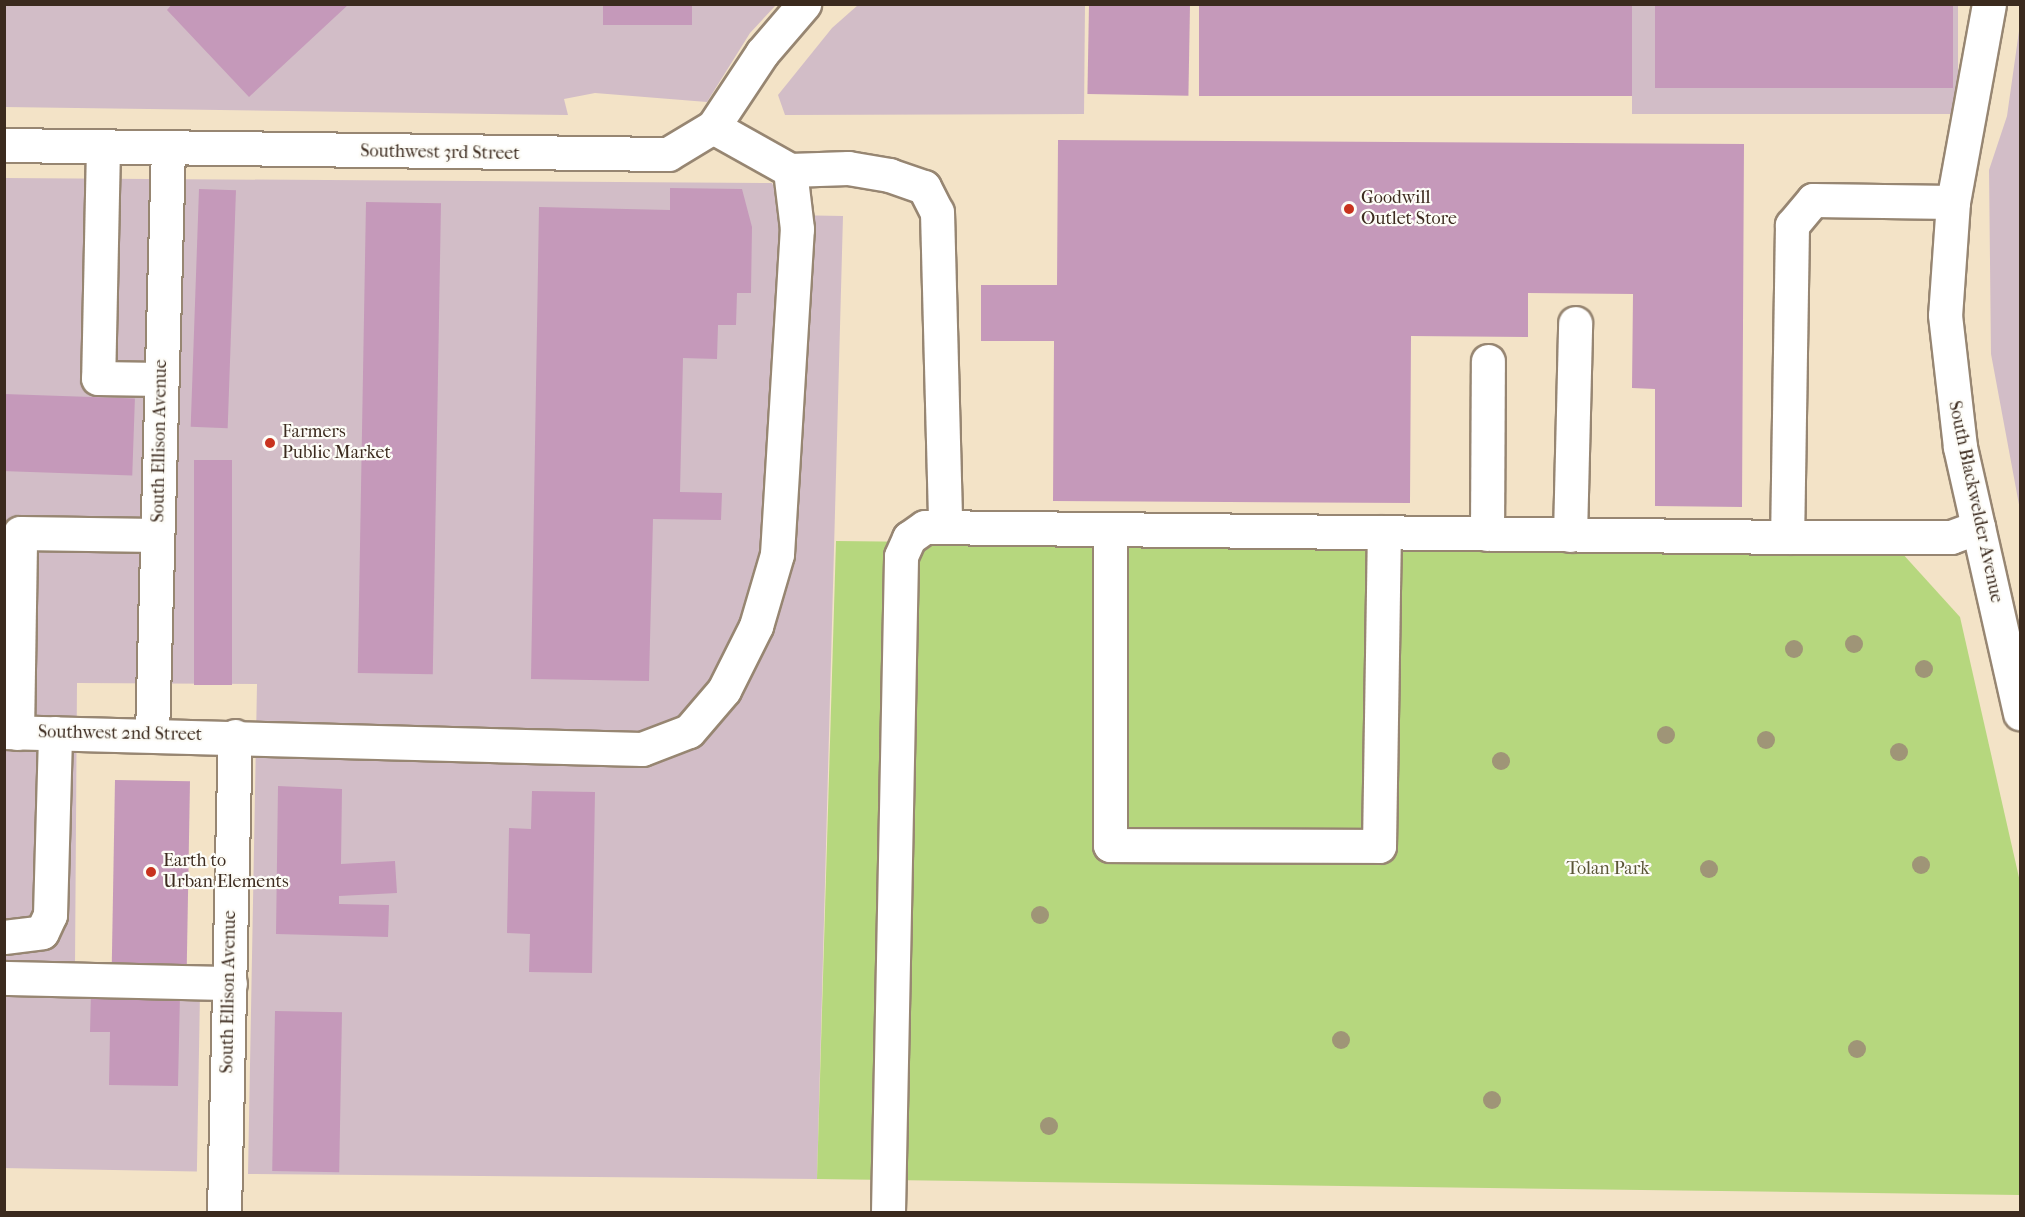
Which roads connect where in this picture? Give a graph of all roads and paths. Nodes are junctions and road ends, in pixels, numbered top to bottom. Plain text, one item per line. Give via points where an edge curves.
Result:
1 (804, 4) edge
2 (1989, 4) edge
3 (713, 127) junction
4 (4, 145) edge
5 (103, 147) junction
6 (168, 148) junction
7 (790, 170) junction
8 (1953, 202) junction
9 (1575, 323) dead end
10 (1488, 361) dead end
11 (161, 379) junction
12 (945, 527) junction
13 (1978, 527) junction
14 (1110, 529) junction
15 (1384, 532) junction
16 (158, 534) junction
17 (1487, 534) junction
18 (1570, 535) junction
19 (1787, 537) junction
20 (2020, 713) edge
21 (11, 733) edge
22 (55, 733) junction
23 (152, 735) junction
24 (235, 736) junction
25 (4, 937) edge
26 (4, 978) edge
27 (230, 982) junction
28 (224, 1212) edge
29 (888, 1212) edge

1 - 3 street, Southwest 3rd Street via 762,53
2 - 8 street, South Blackwelder Avenue
3 - 6 street, Southwest 3rd Street via 681,150 646,156
3 - 7 street
4 - 5 street, Southwest 3rd Street
5 - 6 street, Southwest 3rd Street
5 - 11 street via 98,378
6 - 11 street, South Ellison Avenue
7 - 12 street via 848,168 889,176 924,187 937,212
7 - 24 street, Southwest 2nd Street via 797,229 777,554 756,626 724,690 689,731 642,749
8 - 13 street, South Blackwelder Avenue via 1946,276 1948,365
8 - 19 street via 1813,200 1792,225
9 - 18 street
10 - 17 street
11 - 16 street, South Ellison Avenue
12 - 14 street
12 - 29 street via 925,527 909,538 901,556
13 - 19 street via 1951,537
13 - 20 street, South Blackwelder Avenue
14 - 15 street
14 - 15 street via 1110,845 1379,846
15 - 17 street
16 - 21 street via 20,533
16 - 23 street, South Ellison Avenue
17 - 18 street
18 - 19 street
21 - 22 street, Southwest 2nd Street
22 - 23 street, Southwest 2nd Street
22 - 25 street via 50,915 42,932
23 - 24 street, Southwest 2nd Street
24 - 27 street, South Ellison Avenue
26 - 27 street
27 - 28 street, South Ellison Avenue

